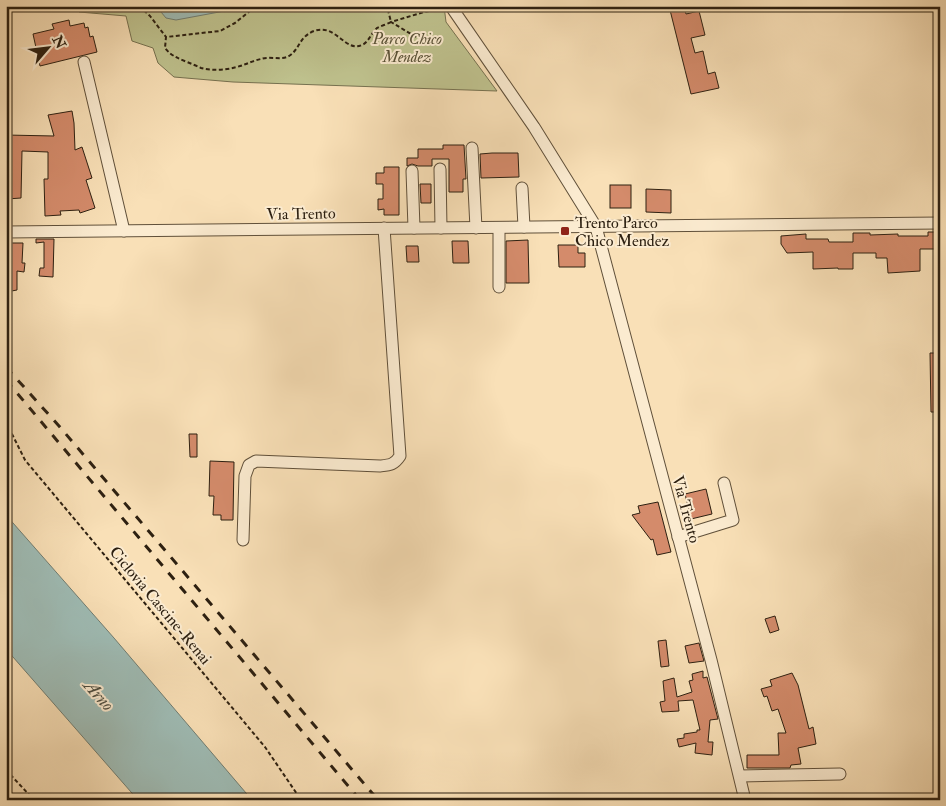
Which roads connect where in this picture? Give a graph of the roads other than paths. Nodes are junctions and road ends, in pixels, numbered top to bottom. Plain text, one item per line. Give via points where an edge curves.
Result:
1 (452, 8) road end
2 (84, 62) dead end
3 (472, 148) dead end
4 (440, 169) dead end
5 (409, 174) dead end
6 (522, 188) dead end
7 (940, 224) edge
8 (524, 227) junction
9 (596, 227) junction
10 (384, 228) junction
11 (411, 228) junction
12 (441, 228) junction
13 (476, 228) junction
14 (499, 228) junction
15 (124, 231) junction
16 (6, 232) edge
17 (499, 287) dead end
18 (724, 483) dead end
19 (678, 537) junction
20 (243, 540) dead end
21 (840, 774) dead end
22 (740, 776) junction
23 (745, 800) edge

1 - 9 street via 529,119
2 - 15 street
3 - 13 street
4 - 12 street
5 - 11 street
6 - 8 street
7 - 9 street, Via Trento
8 - 9 street, Via Trento
8 - 14 street, Via Trento
9 - 19 street, Via Trento
10 - 11 street, Via Trento
10 - 15 street, Via Trento
10 - 20 street via 400,456 396,462 380,466 256,460 249,465 245,476
11 - 12 street, Via Trento
12 - 13 street, Via Trento
13 - 14 street, Via Trento
14 - 17 street
15 - 16 street, Via Trento
18 - 19 street via 732,520
19 - 22 street, Via Trento
21 - 22 street
22 - 23 street, Via Trento

